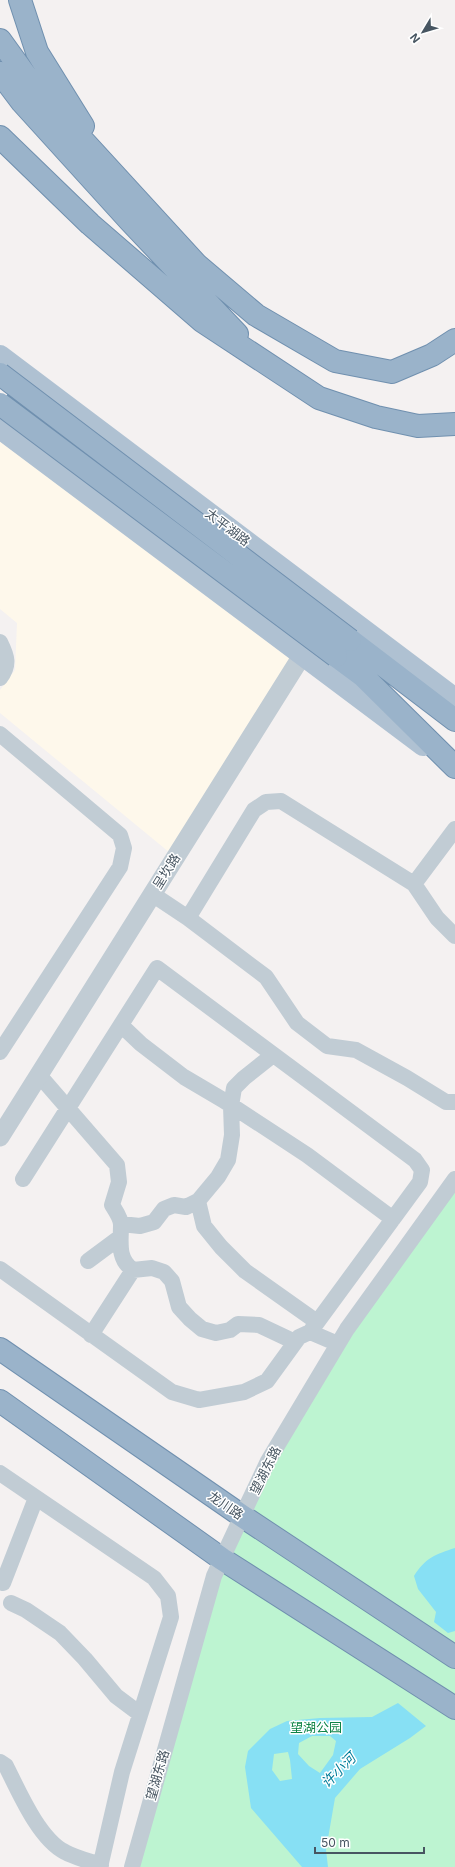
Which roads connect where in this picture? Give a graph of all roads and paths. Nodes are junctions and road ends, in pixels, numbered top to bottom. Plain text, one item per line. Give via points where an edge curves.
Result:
1 (20, 0) edge
2 (0, 40) edge
3 (0, 73) edge
4 (0, 137) edge
5 (112, 173) junction
6 (455, 340) edge
7 (0, 356) edge
8 (275, 369) junction
9 (0, 374) edge
10 (0, 404) edge
11 (455, 424) edge
12 (0, 428) edge
13 (337, 609) junction
14 (0, 642) edge
15 (343, 648) junction
16 (302, 654) junction
17 (0, 678) edge
18 (455, 699) edge
19 (455, 720) edge
20 (0, 734) edge
21 (455, 768) edge
22 (455, 829) edge
23 (414, 884) junction
24 (152, 894) junction
25 (188, 918) junction
26 (455, 936) edge
27 (121, 1025) junction
28 (0, 1052) edge
29 (273, 1055) junction
30 (39, 1075) junction
31 (455, 1102) edge
32 (232, 1106) junction
33 (69, 1109) junction
34 (0, 1137) edge
35 (23, 1179) dead end
36 (455, 1179) edge
37 (198, 1201) junction
38 (393, 1219) junction
39 (120, 1231) junction
40 (88, 1261) dead end
41 (0, 1269) edge
42 (133, 1270) junction
43 (313, 1327) junction
44 (91, 1334) junction
45 (295, 1342) junction
46 (338, 1344) junction
47 (0, 1349) edge
48 (0, 1401) edge
49 (0, 1473) edge
50 (36, 1498) junction
51 (242, 1516) junction
52 (222, 1559) junction
53 (1, 1583) edge
54 (6, 1607) edge
55 (455, 1657) edge
56 (455, 1708) edge
57 (140, 1714) junction
58 (0, 1762) edge
59 (100, 1866) edge
60 (132, 1867) edge

1 - 5 highway via 37,52
2 - 5 highway via 34,87
3 - 8 highway via 22,102 130,221 227,324
4 - 8 highway via 90,224 202,321
5 - 6 highway via 197,265 256,315 335,361 392,372 432,355
7 - 13 main road, 太平湖路
8 - 11 highway via 319,398 376,417 418,426
9 - 15 highway, bridge
10 - 15 highway, bridge
12 - 16 main road
13 - 16 street, 呈坎路
13 - 18 main road, 太平湖路
14 - 17 street via 7,655 5,671
15 - 19 highway
15 - 21 highway via 363,676
16 - 21 main road
16 - 24 street, 呈坎路
20 - 28 street via 120,835 124,848 120,867
22 - 23 street
23 - 25 street via 281,801 266,802 254,810
23 - 26 street via 437,918
24 - 25 street
24 - 30 street, 呈坎路
25 - 31 street via 266,977 297,1023 327,1046 356,1050 446,1102
27 - 29 street via 157,968
27 - 32 street via 184,1077
27 - 33 street
29 - 32 street via 234,1088
29 - 38 street via 415,1160 422,1170 420,1182
30 - 33 street
30 - 34 street, 呈坎路
32 - 37 street via 232,1135 228,1160
32 - 38 street via 307,1155
33 - 35 street
33 - 39 street via 117,1165 119,1182 112,1204
36 - 46 street, 望湖东路
37 - 39 street via 186,1207 174,1205 164,1209 154,1222
37 - 43 street via 204,1226 221,1247 245,1271
38 - 43 street
39 - 40 street
39 - 42 street via 123,1260 126,1266
41 - 44 street
42 - 44 street
42 - 45 street via 152,1268 164,1272 172,1281 179,1307 202,1329 216,1333 230,1330 238,1324 259,1325
43 - 45 street
43 - 46 street
44 - 45 street via 172,1392 199,1400 244,1392 267,1381
46 - 51 street, 望湖东路 via 268,1461
47 - 51 highway, 龙川路
48 - 52 highway
49 - 50 street
50 - 53 street
50 - 57 street via 154,1578 168,1596 171,1617
51 - 52 street, 望湖东路
51 - 55 highway, 龙川路
52 - 56 highway
52 - 60 street, 望湖东路 via 214,1576
53 - 54 street via 10,1589 13,1598
54 - 57 street via 26,1610 60,1633 116,1696
57 - 59 street via 122,1772
58 - 59 street via 6,1766 37,1825 48,1838 64,1852

